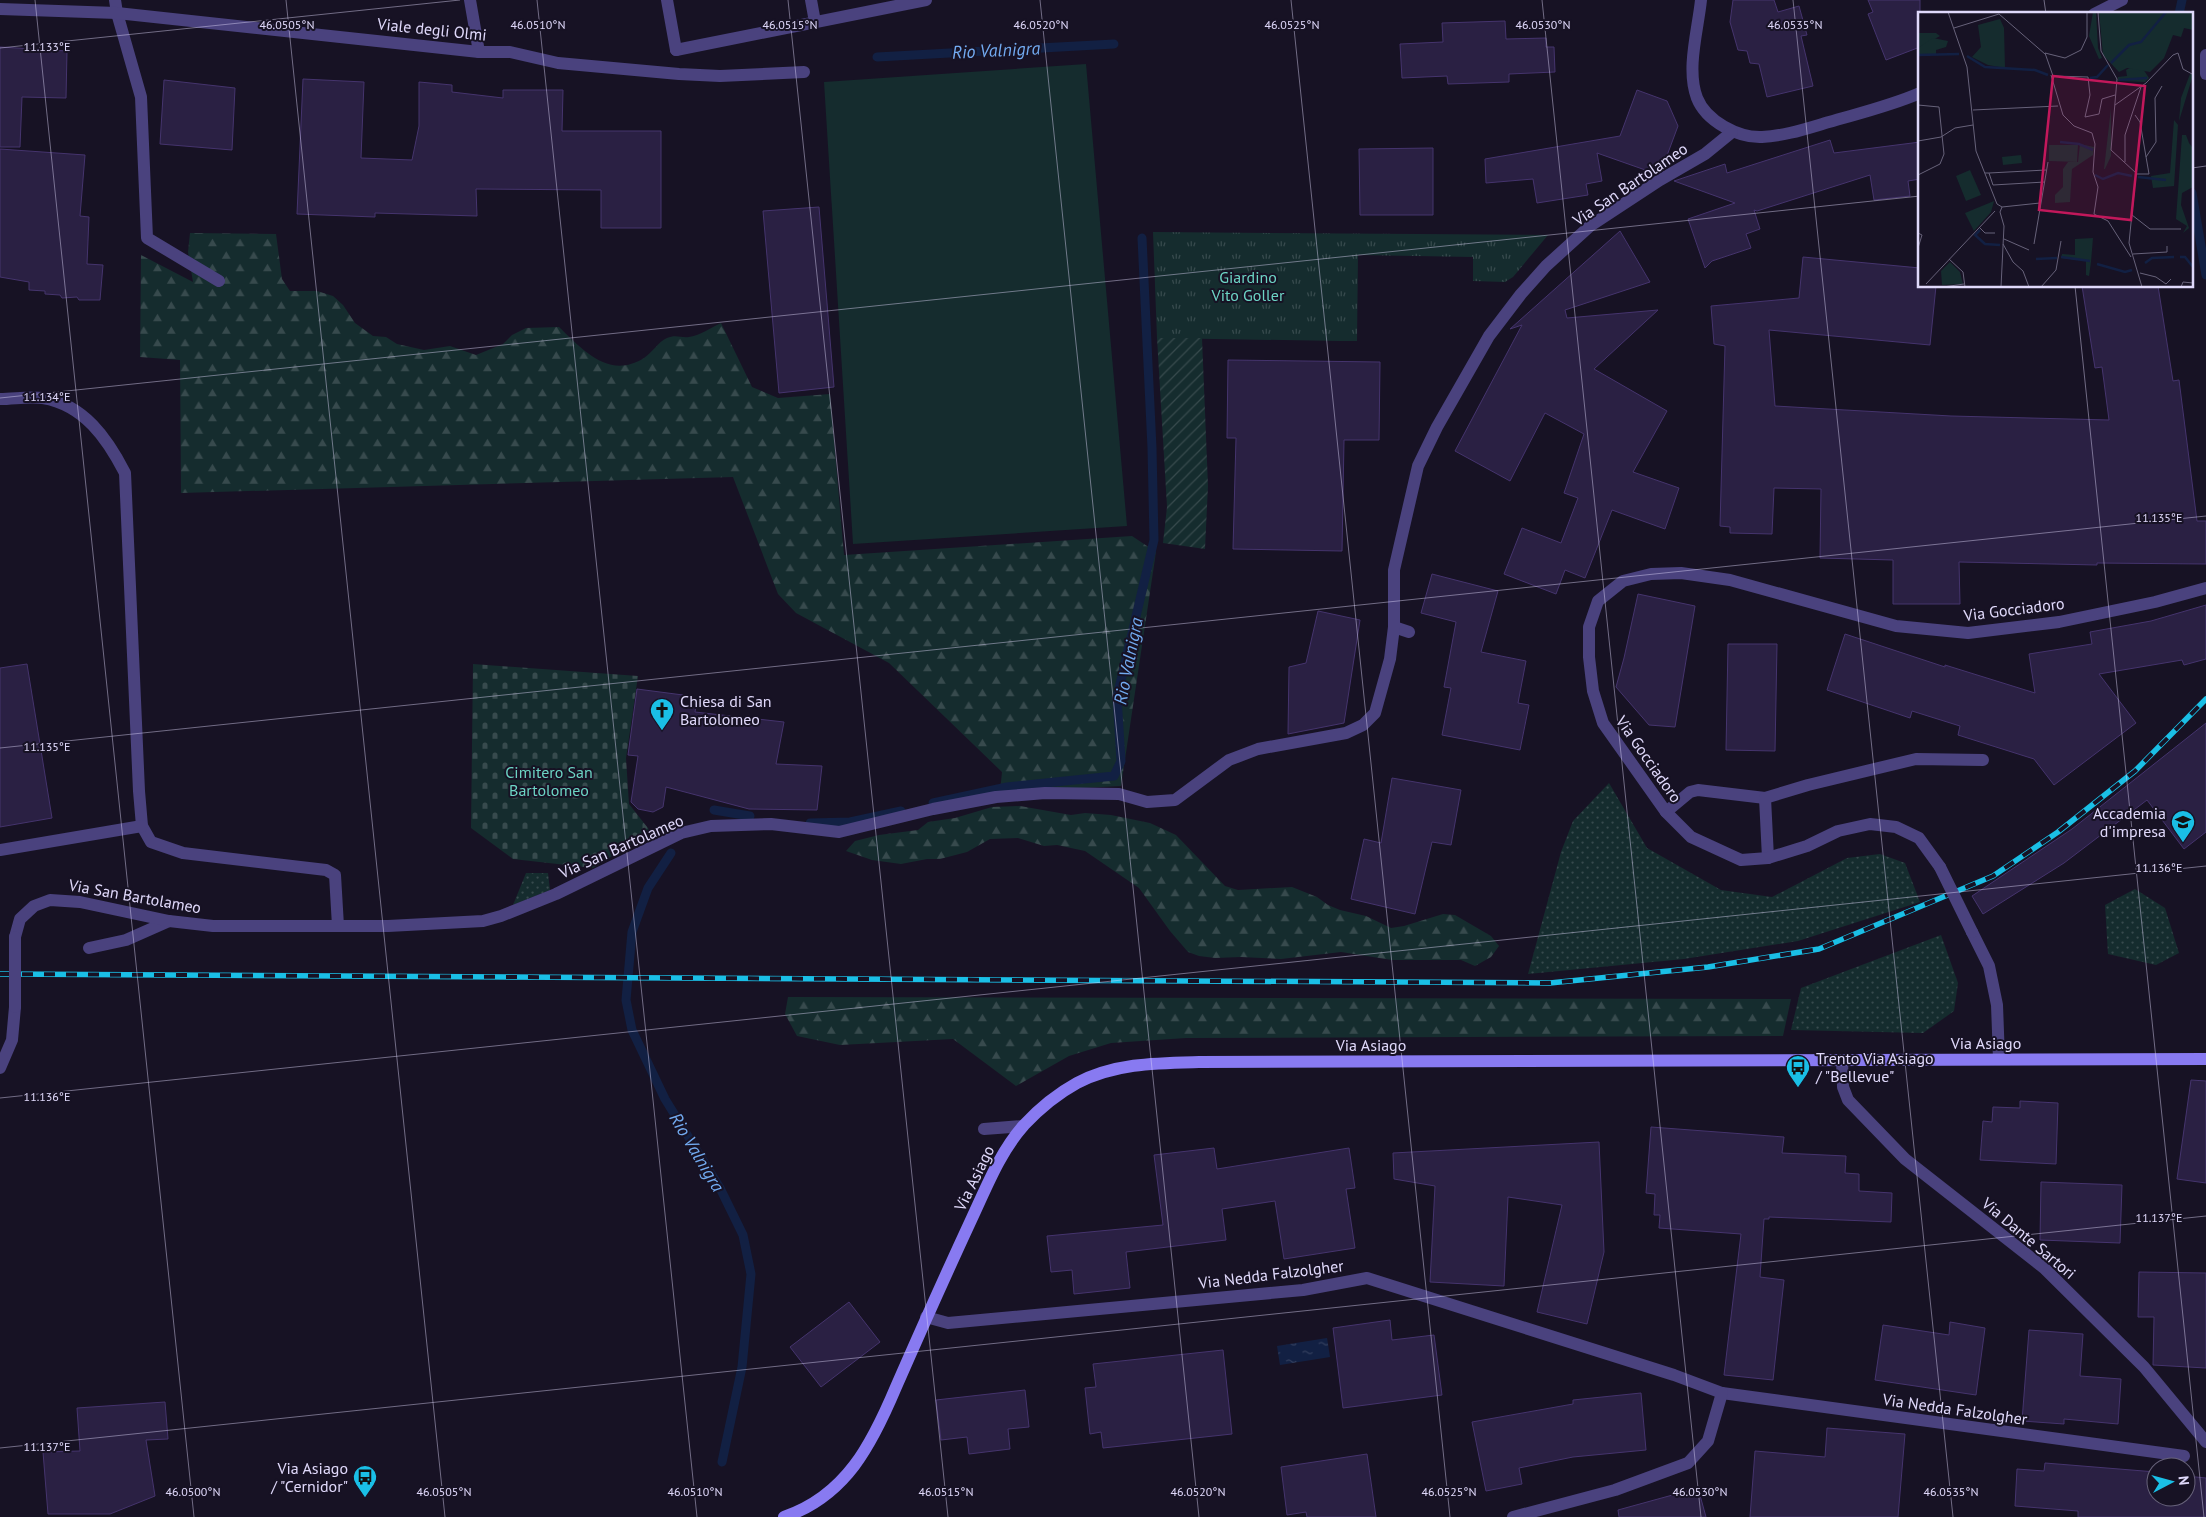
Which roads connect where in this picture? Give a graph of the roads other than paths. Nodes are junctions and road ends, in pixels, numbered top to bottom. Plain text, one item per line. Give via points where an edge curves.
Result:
1 (470, 0) edge
2 (667, 0) edge
3 (811, 0) edge
4 (926, 0) edge
5 (1701, 0) edge
6 (2122, 0) edge
7 (116, 6) edge
8 (0, 9) edge
9 (2098, 12) edge
10 (815, 22) junction
11 (479, 52) junction
12 (2206, 55) edge
13 (804, 72) dead end
14 (2206, 74) edge
15 (1918, 94) edge
16 (1732, 132) junction
17 (219, 281) dead end
18 (0, 399) edge
19 (2206, 588) edge
20 (1394, 627) junction
21 (1409, 632) dead end
22 (1983, 760) dead end
23 (1764, 798) junction
24 (1666, 812) junction
25 (142, 826) junction
26 (0, 850) edge
27 (1768, 858) junction
28 (168, 921) junction
29 (338, 926) junction
30 (89, 948) dead end
31 (1999, 1059) junction
32 (2206, 1059) edge
33 (1842, 1060) junction
34 (0, 1068) edge
35 (1023, 1126) junction
36 (984, 1129) dead end
37 (926, 1317) junction
38 (1722, 1393) junction
39 (2206, 1442) edge
40 (2184, 1456) dead end
41 (784, 1517) edge
42 (1512, 1517) edge

1 - 11 street
2 - 10 street via 676,50
3 - 10 street
4 - 10 street
5 - 16 street via 1693,76 1698,99 1713,119
6 - 9 street
7 - 8 street, Viale degli Olmi
7 - 11 street, Viale degli Olmi
7 - 17 street via 141,97 147,238
11 - 13 street, Viale degli Olmi via 510,52 558,63 687,74 720,76
12 - 14 street
15 - 16 street via 1797,131 1761,138
16 - 20 street, Via San Bartolameo via 1705,154 1590,226 1546,266 1489,336 1418,466 1394,570
18 - 25 street via 42,398 72,407 92,422 114,451 124,473
19 - 24 street, Via Gocciadoro via 2059,622 1968,633 1896,626 1730,580 1681,574 1651,574 1623,580 1598,601 1589,627 1593,692 1603,723
20 - 21 street
20 - 29 street, Via San Bartolameo via 1390,659 1375,713 1363,725 1346,733 1258,749 1230,760 1175,800 1147,802 1119,794 1046,793 933,809 839,832 771,824 711,826 657,844 605,872 483,921
22 - 23 street via 1916,759
23 - 24 street via 1698,790 1690,792
23 - 27 street
24 - 27 street, Via Gocciadoro via 1691,837 1741,860
25 - 26 street
25 - 29 street via 151,842 182,853 326,870 335,875
27 - 31 street, Via Gocciadoro, bridge via 1807,846 1838,831 1870,824 1896,827 1919,838 1940,867 1989,966 1997,1005
28 - 29 street, Via San Bartolameo via 213,926
28 - 30 street via 126,940
28 - 34 street, Via San Bartolameo, bridge via 80,902 50,900 34,906 20,919 14,937 12,1040
31 - 32 main road, Via Asiago
31 - 33 main road, Via Asiago
33 - 35 main road, Via Asiago via 1145,1063 1124,1066 1078,1082
33 - 39 street, Via Dante Sartori via 1843,1087 1848,1100 1905,1159 2044,1268 2144,1367
35 - 36 street
35 - 37 main road, Via Asiago via 996,1167
37 - 38 street, Via Nedda Falzolgher via 948,1323 1303,1290 1367,1278 1674,1374
37 - 41 main road, Via Asiago via 872,1440 862,1455 818,1502
38 - 40 street, Via Nedda Falzolgher
38 - 42 street via 1708,1441 1688,1463 1615,1490

